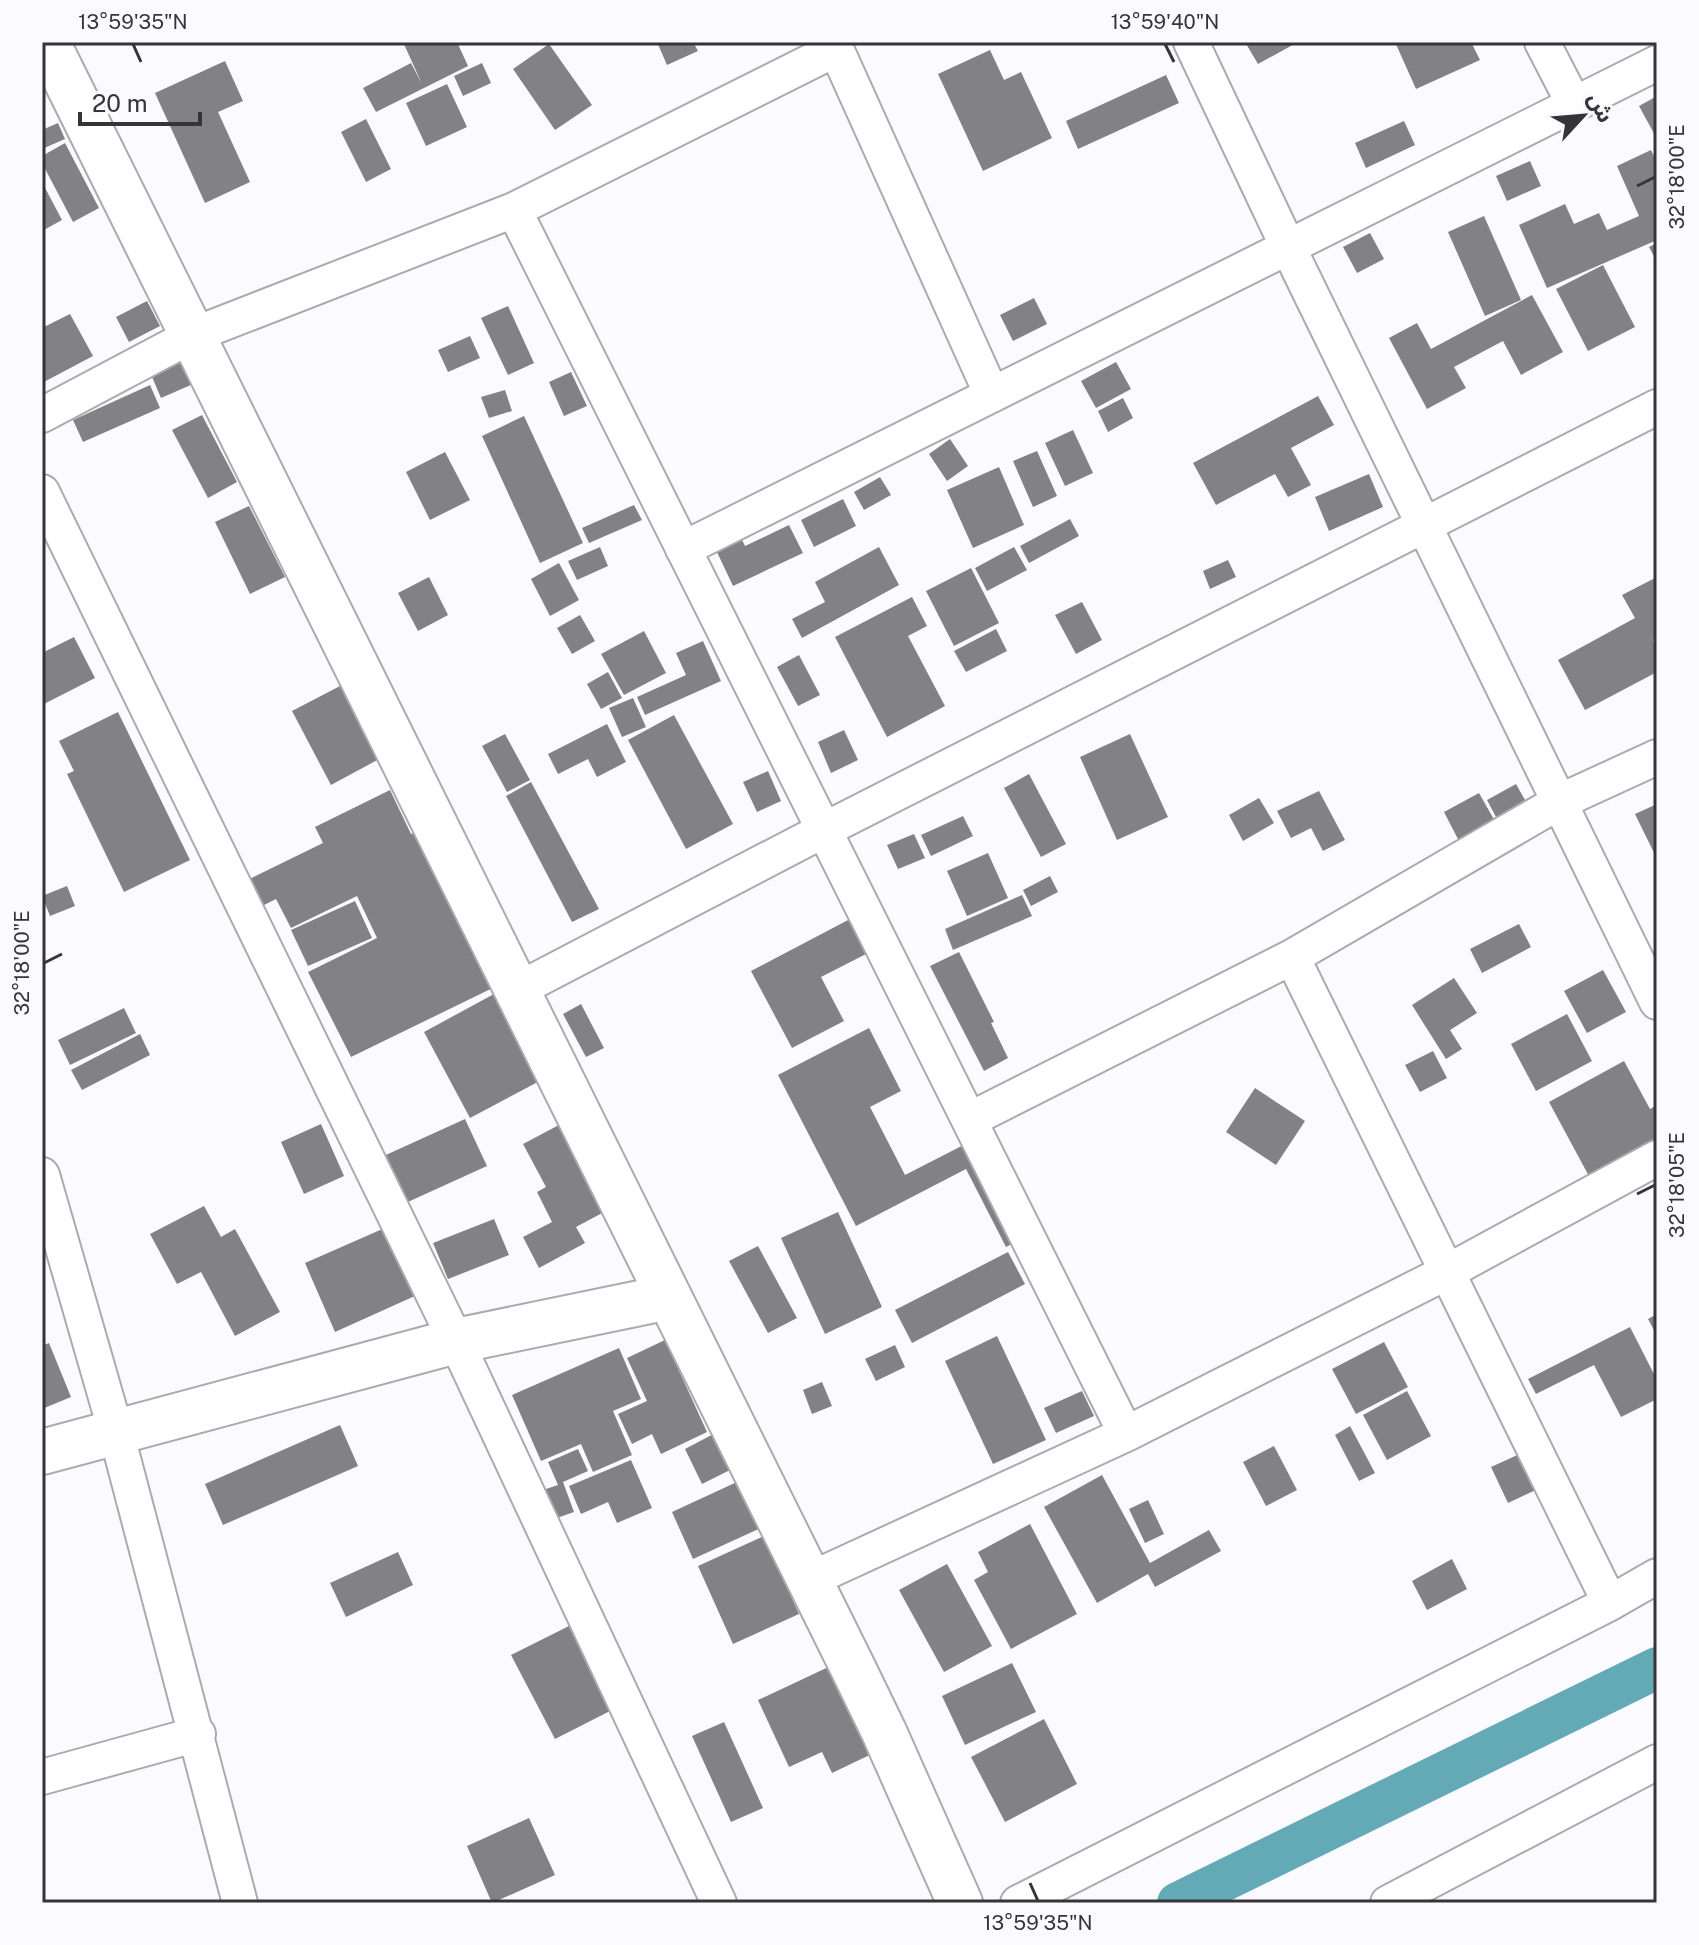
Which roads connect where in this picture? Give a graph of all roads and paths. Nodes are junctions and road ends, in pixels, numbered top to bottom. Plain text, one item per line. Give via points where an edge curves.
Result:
1 (1191, 42) edge
2 (1542, 42) edge
3 (51, 43) edge
4 (834, 45) edge
5 (1657, 63) edge
6 (1574, 104) junction
7 (514, 210) junction
8 (1288, 247) junction
9 (193, 335) junction
10 (992, 395) junction
11 (1657, 407) edge
12 (42, 415) edge
13 (42, 492) edge
14 (1424, 526) junction
15 (683, 549) junction
16 (1657, 757) edge
17 (1559, 802) junction
18 (824, 830) junction
19 (1292, 957) junction
20 (517, 990) junction
21 (1657, 1002) edge
22 (969, 1120) junction
23 (1657, 1158) edge
24 (42, 1175) edge
25 (1447, 1272) junction
26 (669, 1297) junction
27 (456, 1341) junction
28 (116, 1432) junction
29 (1126, 1434) junction
30 (42, 1452) edge
31 (1657, 1576) edge
32 (809, 1580) junction
33 (1610, 1603) junction
34 (198, 1734) junction
35 (1657, 1762) edge
36 (42, 1777) edge
37 (240, 1903) edge
38 (719, 1903) edge
39 (960, 1903) edge
40 (1018, 1903) edge
41 (1388, 1903) edge

1 - 8 street
2 - 6 street
3 - 9 street
4 - 7 street
4 - 10 street
5 - 6 street
6 - 8 street
7 - 9 street
7 - 15 street
8 - 10 street
8 - 14 street
9 - 12 street
9 - 20 street
10 - 15 street
11 - 14 street
13 - 27 street
14 - 17 street
14 - 18 street
15 - 18 street
16 - 17 street
17 - 19 street
17 - 21 street
18 - 20 street
18 - 22 street
19 - 22 street
19 - 25 street
20 - 26 street
22 - 29 street
23 - 25 street
24 - 28 street
25 - 29 street
25 - 33 street
26 - 27 street
26 - 32 street
27 - 28 street
27 - 38 street
28 - 30 street
28 - 34 street
29 - 32 street
31 - 33 street
32 - 39 street
33 - 40 street
34 - 36 street
34 - 37 street
35 - 41 street

